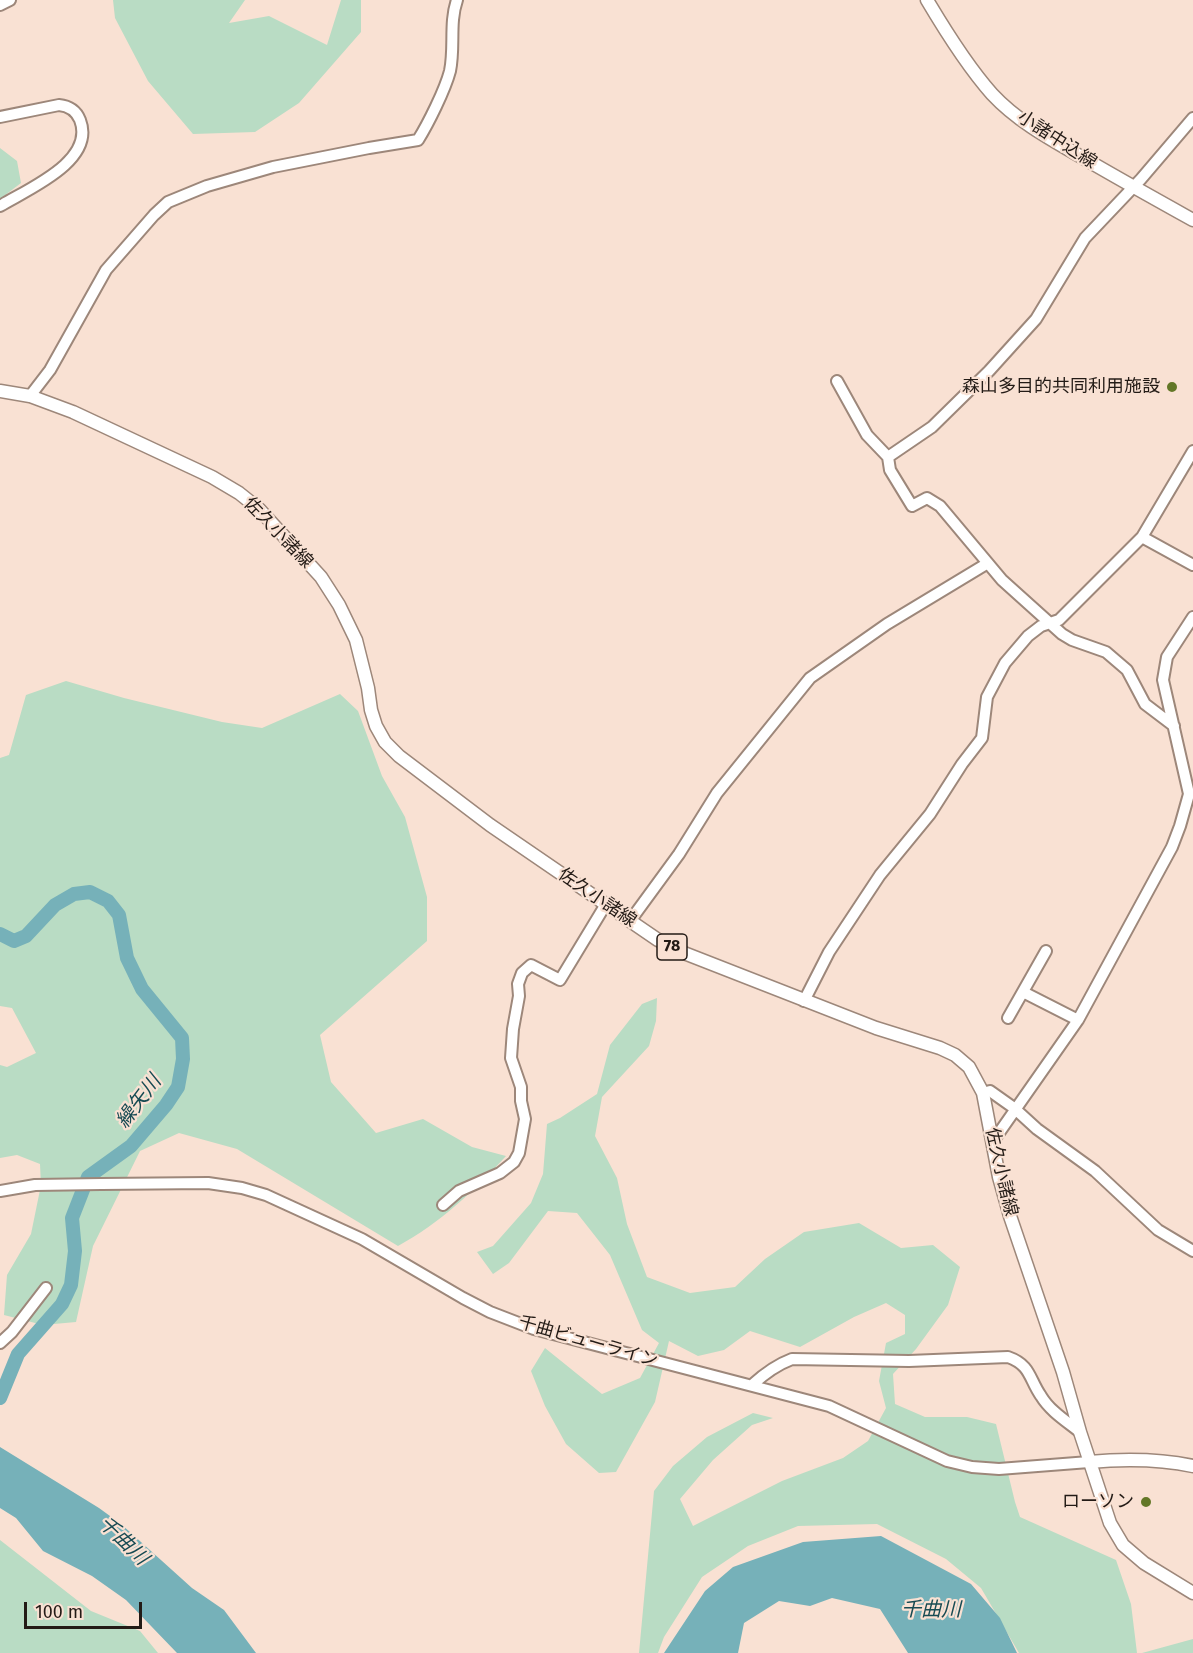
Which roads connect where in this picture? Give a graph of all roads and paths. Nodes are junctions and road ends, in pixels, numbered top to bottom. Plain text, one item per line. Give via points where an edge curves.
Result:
1 (10, 0) edge
2 (457, 0) edge
3 (927, 0) edge
4 (0, 5) edge
5 (0, 117) edge
6 (1193, 118) edge
7 (1132, 187) junction
8 (0, 206) edge
9 (1193, 220) edge
10 (837, 381) dead end
11 (0, 391) edge
12 (30, 396) junction
13 (1193, 451) edge
14 (888, 457) junction
15 (1142, 537) junction
16 (988, 563) junction
17 (1193, 565) edge
18 (1193, 617) edge
19 (1049, 624) junction
20 (1174, 726) junction
21 (606, 904) junction
22 (630, 921) junction
23 (1046, 951) dead end
24 (1023, 992) junction
25 (804, 1000) junction
26 (1008, 1018) dead end
27 (1078, 1020) junction
28 (984, 1093) junction
29 (1016, 1110) junction
30 (993, 1140) junction
31 (0, 1191) edge
32 (443, 1205) dead end
33 (1193, 1251) edge
34 (46, 1288) dead end
35 (0, 1343) edge
36 (752, 1385) junction
37 (1080, 1432) junction
38 (1089, 1462) junction
39 (1193, 1466) edge
40 (1193, 1593) edge

1 - 4 street
2 - 12 street via 452,14 450,71 418,140 273,166 168,202 105,270 50,370
3 - 7 main road, 小諸中込線 via 992,94 1038,132
5 - 8 street via 67,106 77,113 83,139 80,149 63,167
6 - 7 street
7 - 9 main road, 小諸中込線
7 - 14 street via 1085,238 1036,319 932,427
10 - 14 street via 867,435
11 - 12 main road, 佐久小諸線 / 78
12 - 21 main road, 佐久小諸線 / 78 via 74,412 212,477 259,509 321,577 339,605 356,640 371,710 385,742 490,825
13 - 15 street
14 - 16 street via 890,470 912,506 927,498 940,506
15 - 17 street
15 - 19 street via 1068,612
16 - 19 street
16 - 22 street via 887,624 810,678 717,793 680,854
18 - 20 street via 1167,657 1164,680
19 - 20 street via 1072,640 1106,652 1127,670 1145,704
19 - 25 street via 1028,636 1005,663 987,697 982,738 930,814 880,874 829,952
20 - 27 street via 1190,794 1180,826
21 - 22 main road, 佐久小諸線 / 78
21 - 32 street via 560,980 531,965 522,974 511,1058 521,1087 525,1119 519,1153 500,1173 459,1191
22 - 25 main road, 佐久小諸線 / 78 via 684,953
23 - 24 street
24 - 26 street
24 - 27 street
25 - 28 main road, 佐久小諸線 / 78 via 955,1055 969,1067
27 - 29 street
28 - 29 street via 990,1091
28 - 30 main road, 佐久小諸線 / 78
29 - 30 street
29 - 33 street via 1095,1171 1158,1230
30 - 37 main road, 佐久小諸線 / 78 via 1010,1215
31 - 36 street, 千曲ビューライン via 35,1185 100,1184 208,1183 242,1188 362,1239 490,1312 534,1329
34 - 35 street
36 - 37 street via 792,1359 909,1361 1008,1357 1020,1361 1041,1396
36 - 38 street, 千曲ビューライン via 828,1406 919,1450 972,1467
37 - 38 main road, 佐久小諸線 / 78
38 - 39 main road via 1176,1462
38 - 40 main road, 佐久小諸線 / 78 via 1110,1523 1123,1545

